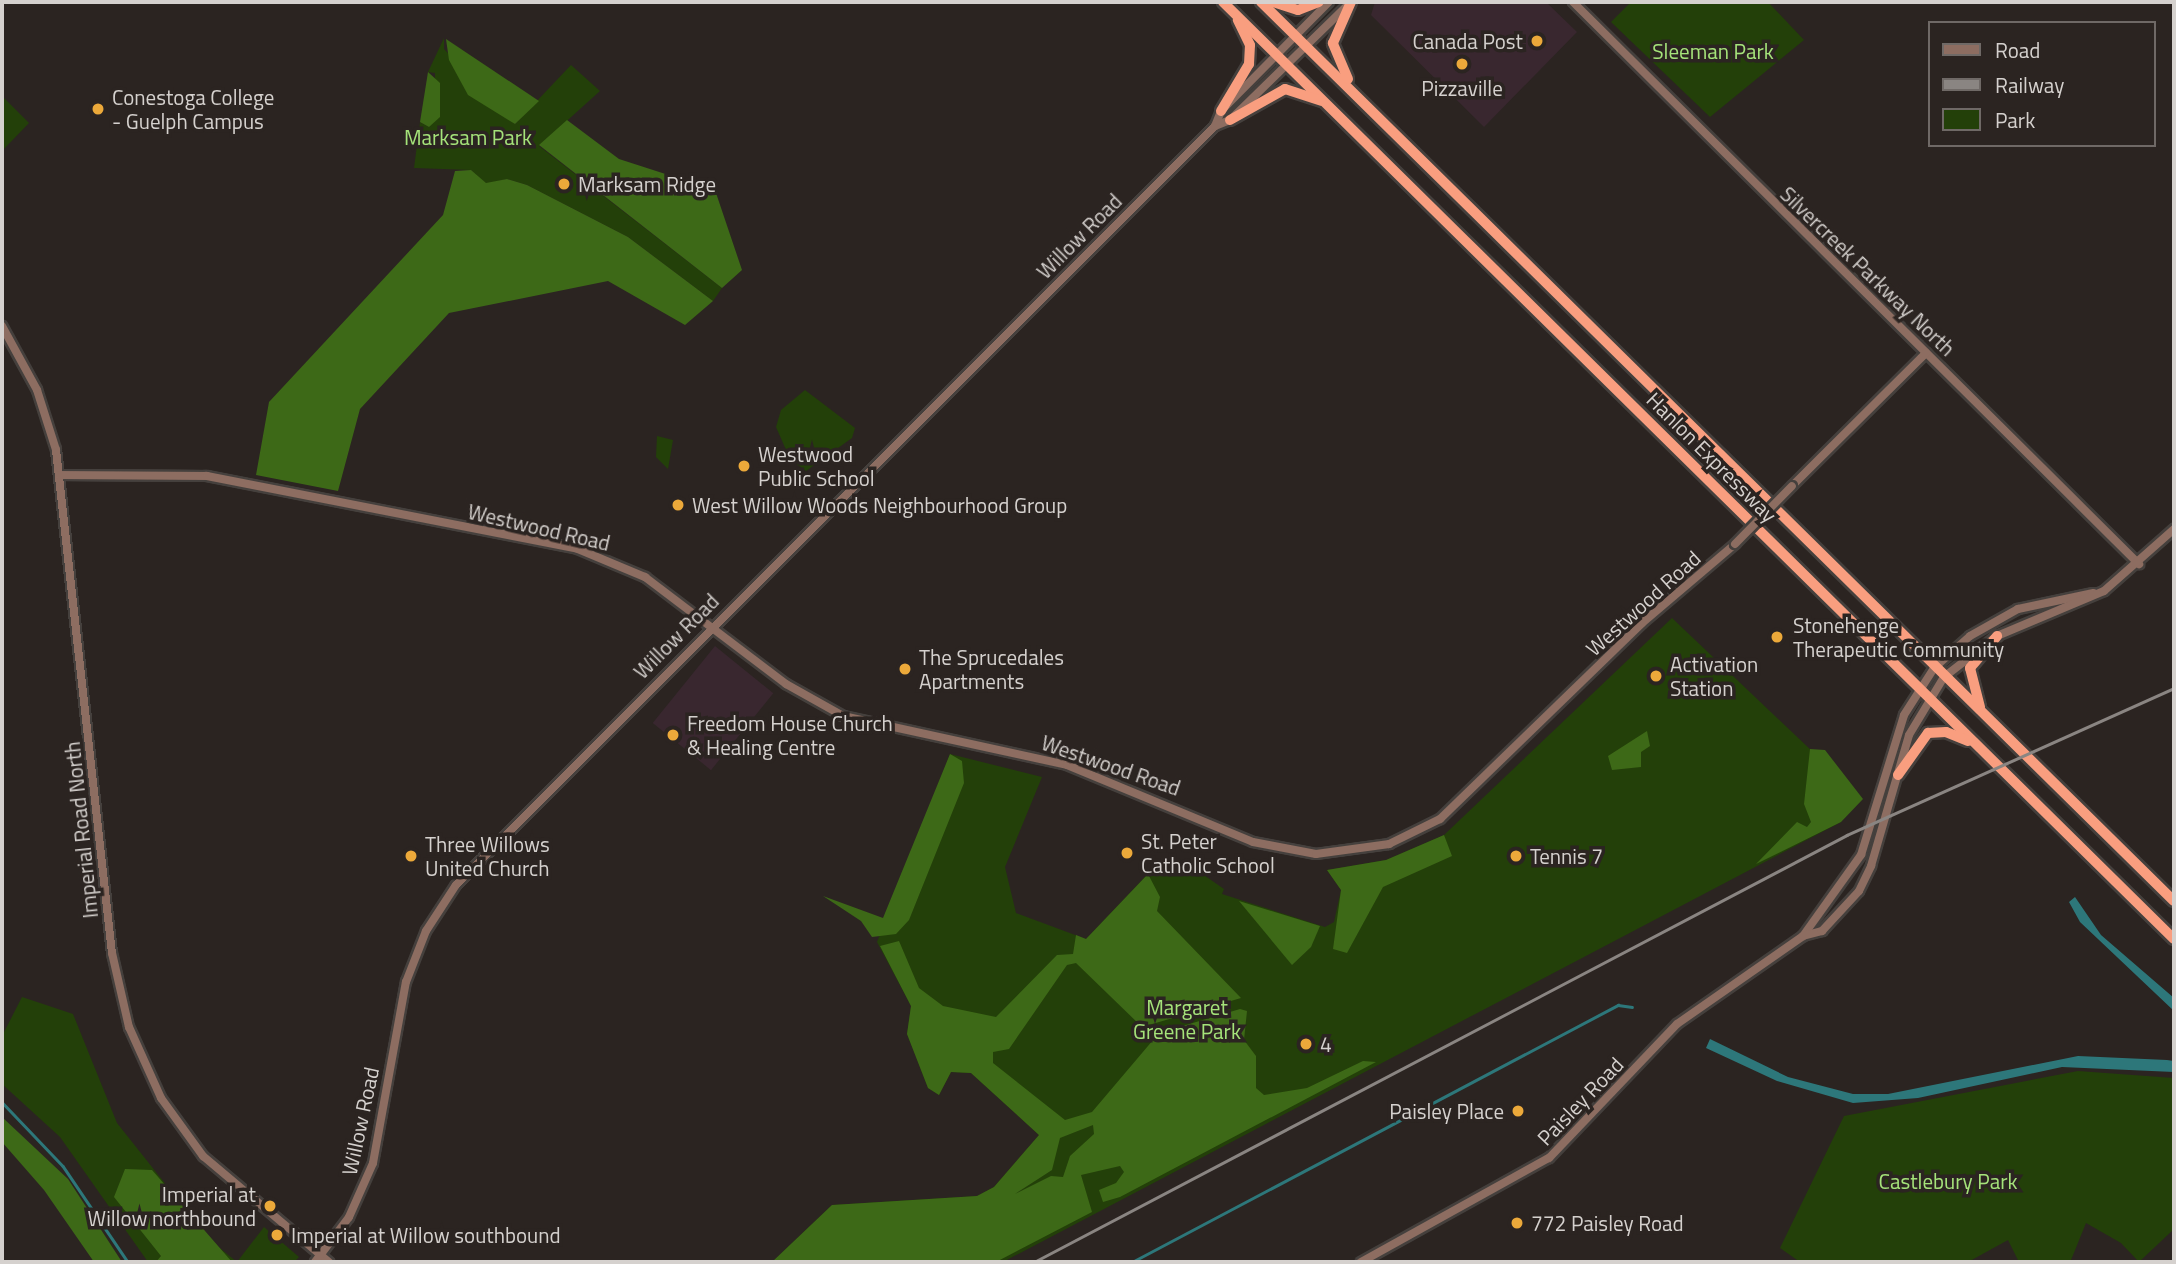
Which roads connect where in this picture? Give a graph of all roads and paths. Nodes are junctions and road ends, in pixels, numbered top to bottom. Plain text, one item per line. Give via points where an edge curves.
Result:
1 (1223, 2) edge
2 (1261, 2) edge
3 (1273, 2) edge
4 (1319, 2) edge
5 (1329, 2) edge
6 (1351, 2) edge
7 (1573, 2) edge
8 (1234, 12) junction
9 (1297, 35) junction
10 (1307, 45) junction
11 (1278, 54) junction
12 (1288, 64) junction
13 (1354, 88) junction
14 (1331, 107) junction
15 (1221, 111) junction
16 (1230, 120) junction
17 (1215, 126) junction
18 (2, 326) edge
19 (1926, 353) junction
20 (59, 475) junction
21 (2174, 530) edge
22 (2139, 564) junction
23 (2104, 591) junction
24 (711, 626) junction
25 (1997, 636) junction
26 (1934, 668) junction
27 (1944, 677) junction
28 (1918, 688) junction
29 (1928, 698) junction
30 (1986, 718) junction
31 (1971, 742) junction
32 (1898, 775) junction
33 (2174, 901) edge
34 (1803, 936) junction
35 (2174, 939) edge
36 (318, 1259) edge
37 (328, 1262) edge
38 (1362, 1262) edge

1 - 8 highway, Hanlon Expressway
2 - 9 highway, Hanlon Expressway
3 - 4 highway via 1298,10
5 - 9 street, Willow Road
6 - 10 street, Willow Road
6 - 13 highway via 1333,43
7 - 19 street, Silvercreek Parkway North
8 - 11 highway, Hanlon Expressway
8 - 15 highway via 1250,54
9 - 10 highway, Hanlon Expressway
9 - 11 street, Willow Road
10 - 12 street, Willow Road
10 - 13 highway, Hanlon Expressway
11 - 12 highway, Hanlon Expressway
11 - 15 street, Willow Road
12 - 14 highway, Hanlon Expressway
12 - 16 street, Willow Road
13 - 26 highway, Hanlon Expressway
14 - 16 highway via 1285,89
14 - 28 highway, Hanlon Expressway
15 - 17 street, Willow Road
16 - 17 street, Willow Road
17 - 24 street, Willow Road
18 - 20 street, Imperial Road North via 41,400
19 - 22 street, Silvercreek Parkway North
19 - 24 street, Westwood Road, bridge via 1734,544 1642,623 1447,813 1400,840 1345,853 1290,852 1253,842 1068,765 863,723 810,700
20 - 24 street, Westwood Road via 206,477 579,549 645,577
20 - 36 street, Imperial Road North via 112,953 129,1027 161,1098 202,1156
21 - 22 street, Paisley Road
22 - 23 street, Paisley Road
23 - 25 street, Paisley Road
23 - 26 street, Paisley Road via 2018,609 1970,636
24 - 36 street, Willow Road via 474,863 426,931 398,1017 373,1163 349,1217
25 - 27 street, Paisley Road
25 - 30 highway via 1970,668 1970,690
26 - 27 highway, Hanlon Expressway
26 - 28 street, Paisley Road
27 - 29 street, Paisley Road
27 - 30 highway, Hanlon Expressway
28 - 29 highway, Hanlon Expressway
28 - 34 street, Paisley Road via 1894,741 1861,855
29 - 31 highway, Hanlon Expressway
29 - 32 street, Paisley Road
30 - 33 highway, Hanlon Expressway
31 - 32 highway via 1946,732 1927,733
31 - 35 highway, Hanlon Expressway
32 - 34 street, Paisley Road via 1880,843 1859,891 1822,932
34 - 38 street, Paisley Road via 1677,1024 1549,1158
36 - 37 street, Imperial Road North

